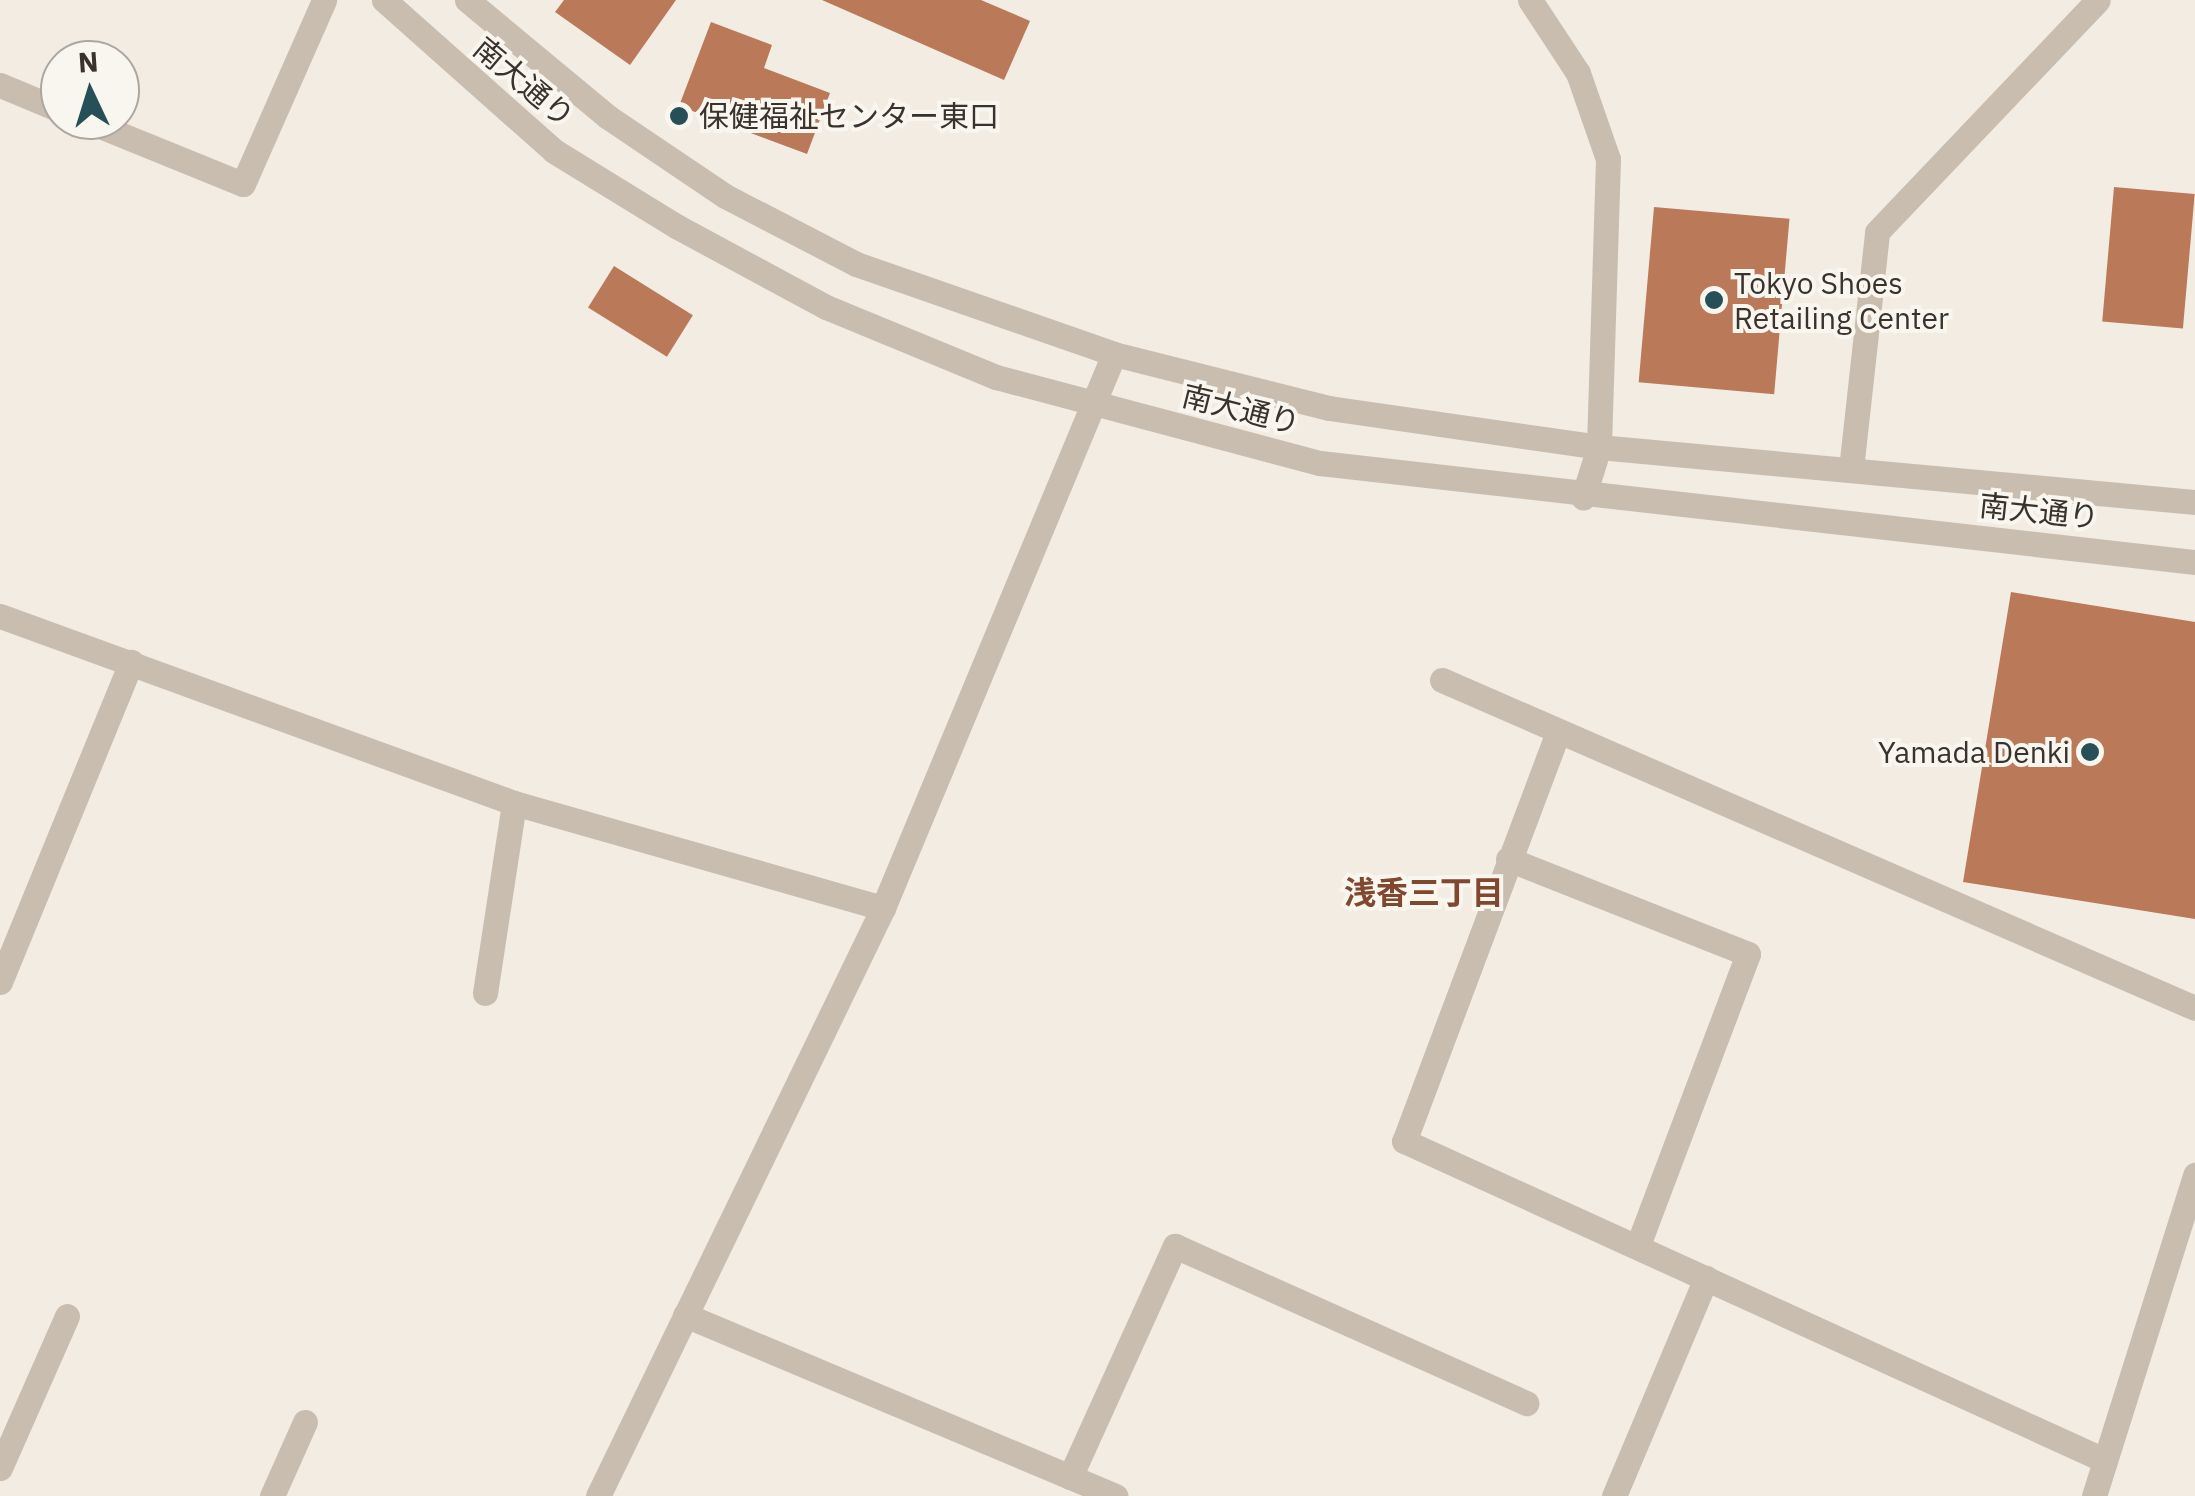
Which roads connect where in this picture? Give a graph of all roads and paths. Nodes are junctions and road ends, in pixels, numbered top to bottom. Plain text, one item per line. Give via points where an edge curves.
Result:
1 (324, 0) edge
2 (384, 0) edge
3 (467, 0) edge
4 (1530, 0) edge
5 (2098, 0) edge
6 (0, 85) edge
7 (40, 102) edge
8 (135, 140) edge
9 (1114, 354) junction
10 (1099, 406) junction
11 (1600, 447) junction
12 (1851, 469) junction
13 (1583, 498) junction
14 (2195, 502) edge
15 (2195, 562) edge
16 (0, 616) edge
17 (131, 662) junction
18 (1442, 680) dead end
19 (1558, 732) junction
20 (514, 803) junction
21 (1508, 859) junction
22 (883, 908) junction
23 (0, 982) edge
24 (486, 994) dead end
25 (2195, 1008) edge
26 (2195, 1176) edge
27 (1637, 1247) junction
28 (1706, 1278) junction
29 (66, 1316) dead end
30 (686, 1316) junction
31 (1526, 1402) dead end
32 (304, 1422) dead end
33 (2104, 1460) junction
34 (0, 1468) edge
35 (1070, 1477) junction
36 (272, 1496) edge
37 (598, 1496) edge
38 (1116, 1496) edge
39 (1614, 1496) edge
40 (2094, 1496) edge

1 - 8 street via 243,184
2 - 10 street, 南大通り via 554,150 676,226 843,314 996,377
3 - 9 street, 南大通り via 608,117 726,196 856,264
4 - 11 street via 1578,73 1608,158
5 - 12 street via 1877,232
6 - 7 street
9 - 10 street
9 - 11 street, 南大通り via 1329,408
10 - 13 street, 南大通り via 1320,463
10 - 22 street
11 - 12 street, 南大通り
11 - 13 street
12 - 14 street, 南大通り
13 - 15 street, 南大通り
16 - 17 street
17 - 20 street
17 - 23 street
18 - 19 street
19 - 21 street
19 - 25 street
20 - 22 street
20 - 24 street
21 - 27 street via 1404,1140
21 - 27 street via 1748,954
22 - 30 street
26 - 33 street
27 - 28 street
28 - 33 street
28 - 39 street
29 - 34 street
30 - 35 street
30 - 37 street
31 - 35 street via 1175,1246
32 - 36 street
33 - 40 street
35 - 38 street

